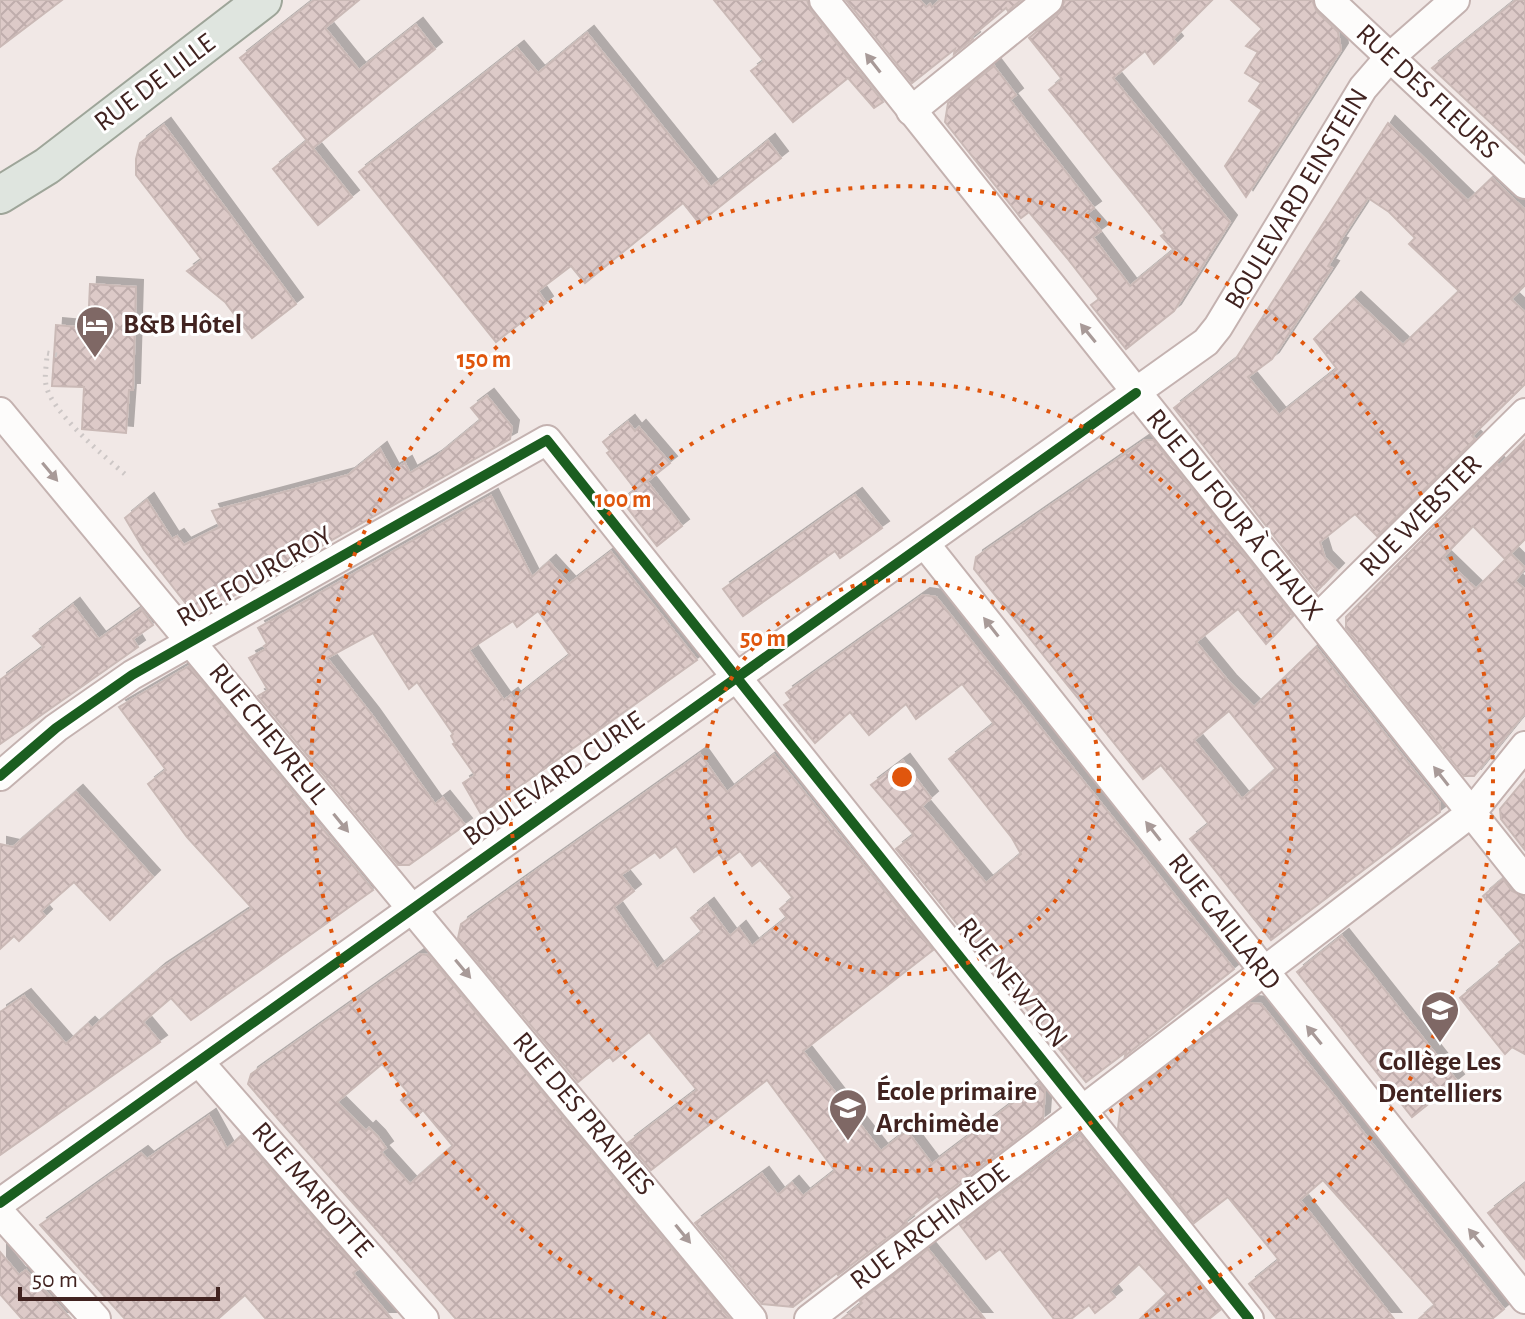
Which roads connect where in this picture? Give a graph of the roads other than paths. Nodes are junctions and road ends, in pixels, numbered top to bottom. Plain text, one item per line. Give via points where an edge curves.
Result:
1 (263, 0) edge
2 (824, 0) edge
3 (1048, 0) edge
4 (1329, 0) edge
5 (1455, 0) edge
6 (1389, 58) junction
7 (911, 111) junction
8 (47, 166) junction
9 (1525, 184) edge
10 (0, 195) edge
11 (0, 210) edge
12 (1136, 393) junction
13 (0, 412) edge
14 (1525, 413) edge
15 (547, 440) joint
16 (925, 544) junction
17 (1317, 619) junction
18 (191, 641) junction
19 (737, 678) junction
20 (1525, 746) edge
21 (0, 776) edge
22 (1471, 813) junction
23 (1525, 880) edge
24 (412, 910) junction
25 (1263, 971) junction
26 (199, 1062) junction
27 (1083, 1110) junction
28 (0, 1203) edge
29 (0, 1213) edge
30 (1525, 1299) edge
31 (96, 1319) edge
32 (424, 1319) edge
33 (752, 1319) edge
34 (809, 1319) edge
35 (1249, 1319) edge

1 - 8 main road, RUE DE LILLE
7 -> 2 street, RUE DU FOUR À CHAUX
3 - 7 street
4 - 6 street, RUE DES FLEURS
5 - 6 street, BOULEVARD EINSTEIN
6 - 9 street, RUE DES FLEURS
6 - 12 street, BOULEVARD EINSTEIN via 1363,88 1215,332
12 -> 7 street, RUE DU FOUR À CHAUX
8 - 10 main road, RUE DE LILLE
8 - 11 main road, RUE DE LILLE
12 - 16 street, BOULEVARD CURIE
12 - 17 street, RUE DU FOUR À CHAUX
13 -> 18 street, RUE CHEVREUL
14 - 17 street, RUE WEBSTER
15 - 18 street, RUE FOURCROY
15 - 19 street, RUE NEWTON
16 - 19 street, BOULEVARD CURIE
25 -> 16 street, RUE GAILLARD
22 -> 17 street, RUE DU FOUR À CHAUX
18 - 21 street, RUE FOURCROY via 81,709
18 -> 24 street, RUE CHEVREUL
19 - 24 street, BOULEVARD CURIE
19 - 27 street, RUE NEWTON
20 - 22 street, RUE ARCHIMÈDE
22 - 23 street, RUE DU FOUR À CHAUX
22 - 25 street, RUE ARCHIMÈDE
24 - 26 street, BOULEVARD CURIE
24 -> 33 street, RUE DES PRAIRIES
25 - 27 street, RUE ARCHIMÈDE
30 -> 25 street, RUE GAILLARD
26 - 28 street, BOULEVARD CURIE
26 - 32 street, RUE MARIOTTE
27 - 34 street, RUE ARCHIMÈDE
27 - 35 street, RUE NEWTON
29 - 31 street

